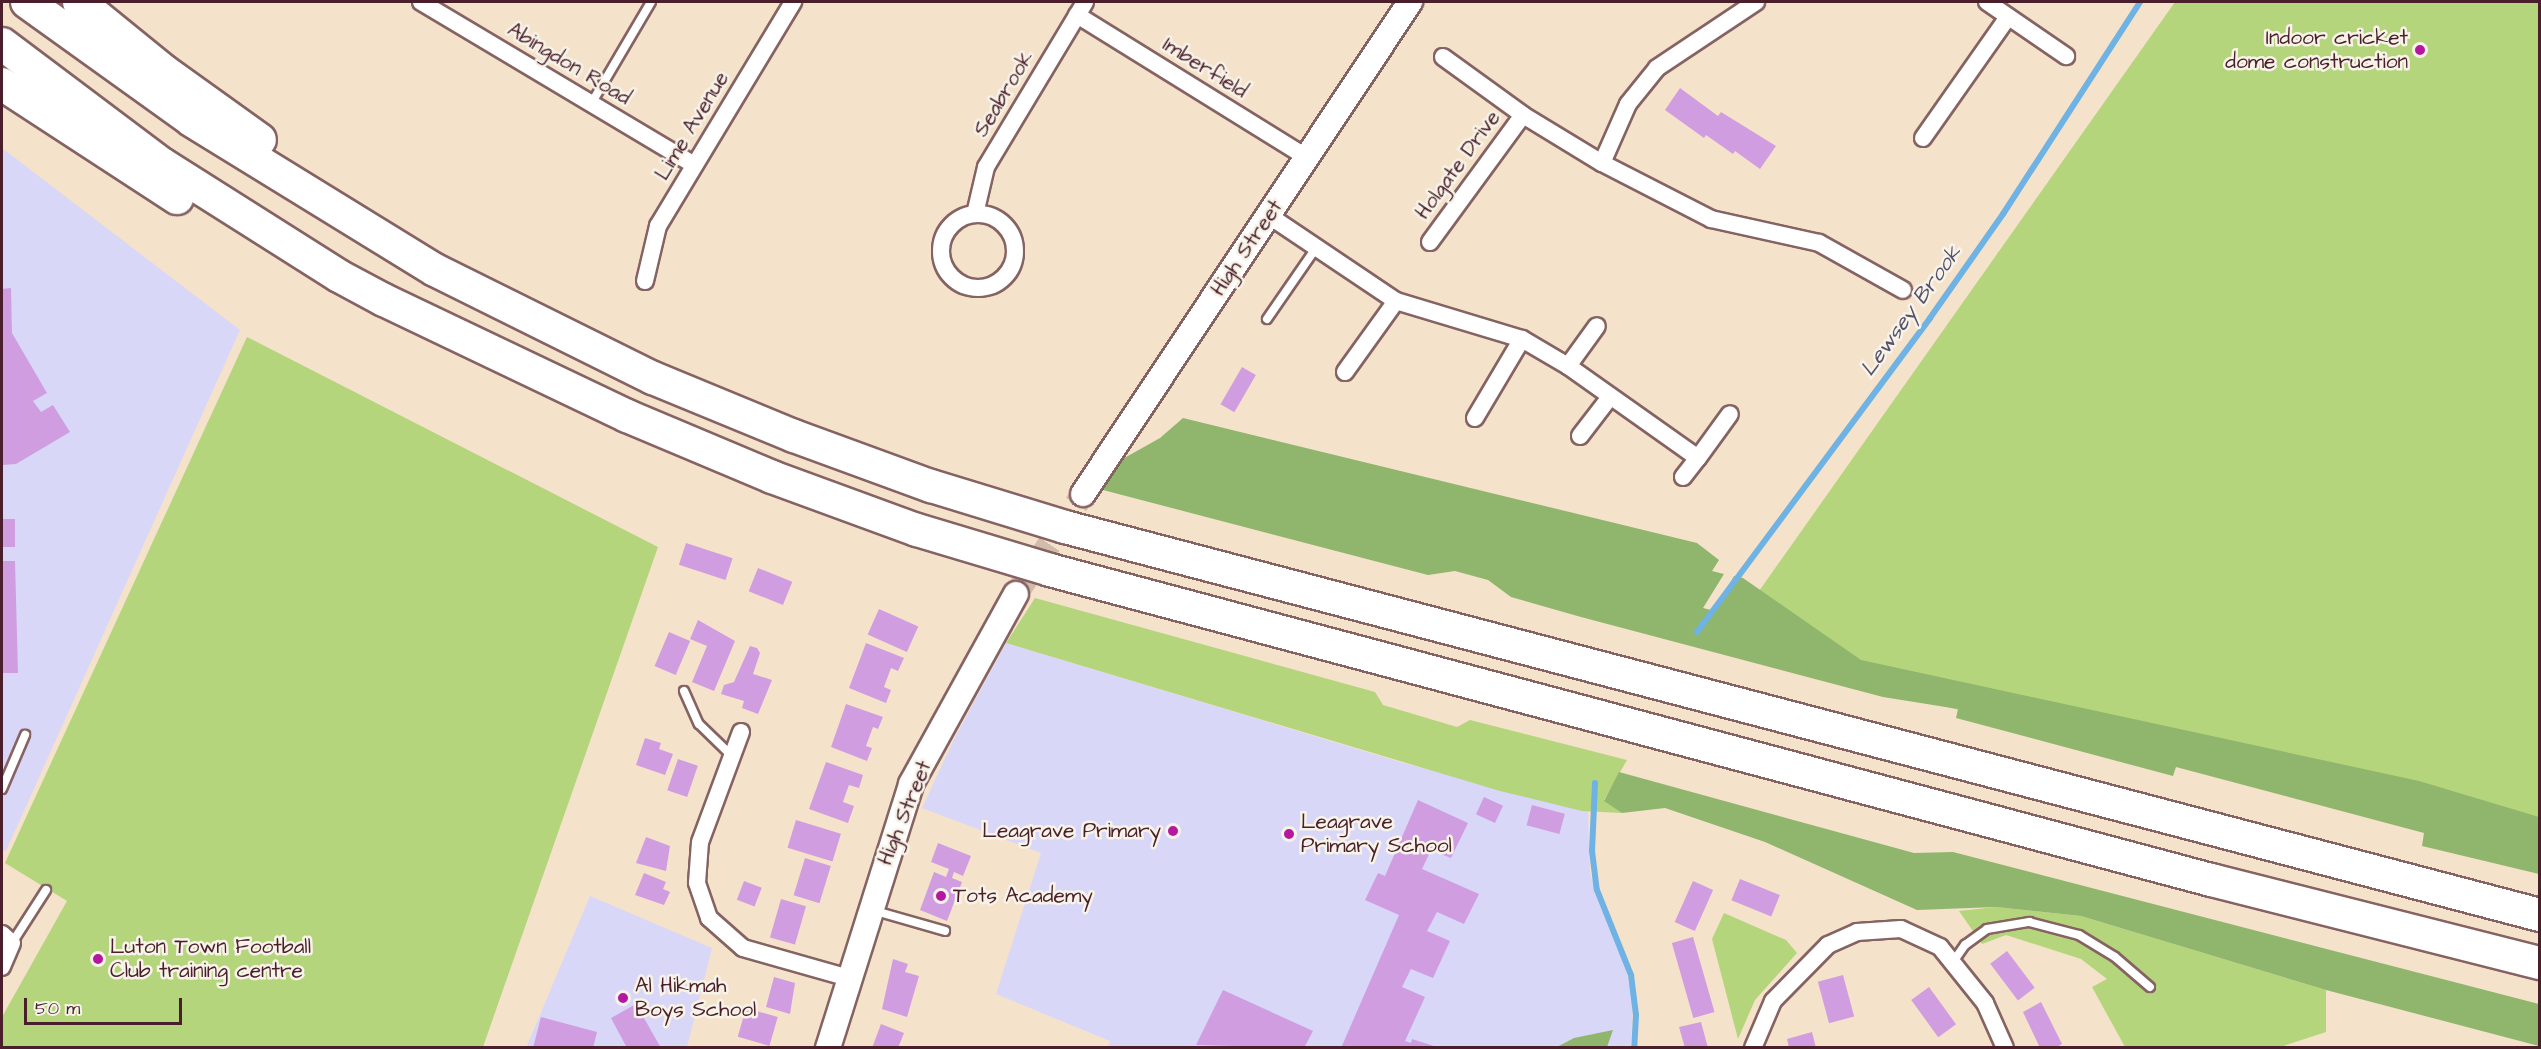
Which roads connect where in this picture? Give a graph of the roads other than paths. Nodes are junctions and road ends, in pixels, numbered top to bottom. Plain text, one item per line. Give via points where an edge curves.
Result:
1 (27, 2) edge
2 (78, 2) edge
3 (421, 2) edge
4 (651, 2) edge
5 (793, 2) edge
6 (1410, 2) edge
7 (1756, 2) edge
8 (1987, 2) edge
9 (1081, 8) edge
10 (1737, 8) edge
11 (2008, 17) junction
12 (2, 44) edge
13 (2066, 56) dead end
14 (1443, 57) dead end
15 (2, 84) edge
16 (591, 104) junction
17 (1523, 115) junction
18 (1923, 138) dead end
19 (1308, 158) junction
20 (1602, 163) junction
21 (694, 165) junction
22 (975, 214) junction
23 (1268, 215) junction
24 (1430, 242) dead end
25 (1316, 248) junction
26 (417, 258) junction
27 (339, 276) junction
28 (645, 281) dead end
29 (1903, 290) dead end
30 (1396, 301) junction
31 (1267, 319) dead end
32 (1597, 326) dead end
33 (1522, 339) junction
34 (1568, 366) junction
35 (1345, 372) dead end
36 (1610, 397) junction
37 (1730, 414) dead end
38 (1475, 418) dead end
39 (1580, 436) dead end
40 (1698, 458) junction
41 (1683, 477) dead end
42 (1083, 494) tunnel mouth
43 (1016, 594) tunnel mouth
44 (684, 691) dead end
45 (741, 732) dead end
46 (25, 735) dead end
47 (731, 755) junction
48 (2, 789) edge
49 (46, 890) dead end
50 (869, 909) junction
51 (2540, 915) edge
52 (945, 931) dead end
53 (7, 938) edge
54 (1953, 962) junction
55 (2540, 963) edge
56 (2, 967) edge
57 (849, 978) junction
58 (2150, 987) dead end
59 (828, 1047) edge
60 (1753, 1047) edge
61 (2005, 1047) edge

1 - 26 highway via 191,120
2 - 26 highway via 164,71
3 - 16 street, Abingdon Road
4 - 16 lane
5 - 21 street, Lime Avenue
6 - 19 street, High Street
7 - 10 street
8 - 11 street
9 - 19 street, Imberfield
9 - 22 street, Seabrook via 986,167
10 - 20 street via 1657,68 1628,104
11 - 13 street
11 - 18 street
12 - 27 highway via 162,164
14 - 17 street, Holgate Drive
15 - 27 highway via 206,216
16 - 21 street, Abingdon Road
17 - 20 street, Holgate Drive
17 - 24 street, Holgate Drive
19 - 23 street, High Street
20 - 29 street, Holgate Drive via 1711,219 1819,243
21 - 28 street, Lime Avenue via 658,226
22 - 22 street via 998,220 1007,228 1015,250 1008,272 990,287 977,289 954,280 946,270 941,246 952,224
23 - 25 street
23 - 42 street, High Street
25 - 30 street
25 - 31 lane
26 - 51 highway via 519,314 653,378 794,436 931,486 1238,573
27 - 55 highway via 627,416 772,477 917,530 1061,573 2256,892
30 - 33 street
30 - 35 street
32 - 34 street
33 - 34 street
33 - 38 street
34 - 36 street
36 - 39 street
36 - 40 street
37 - 40 street
40 - 41 street
43 - 50 street, High Street via 911,784
44 - 47 lane via 699,724
45 - 47 street
46 - 48 lane
47 - 57 street via 700,842 697,883 709,918 743,948
49 - 53 lane
50 - 52 lane
50 - 57 street, High Street
53 - 56 street
54 - 58 lane via 1965,945 1987,929 2029,922 2079,935 2115,957
54 - 60 street via 1940,947 1901,929 1857,932 1828,945 1802,968 1773,1001
54 - 61 street via 1985,1003
57 - 59 street, High Street

